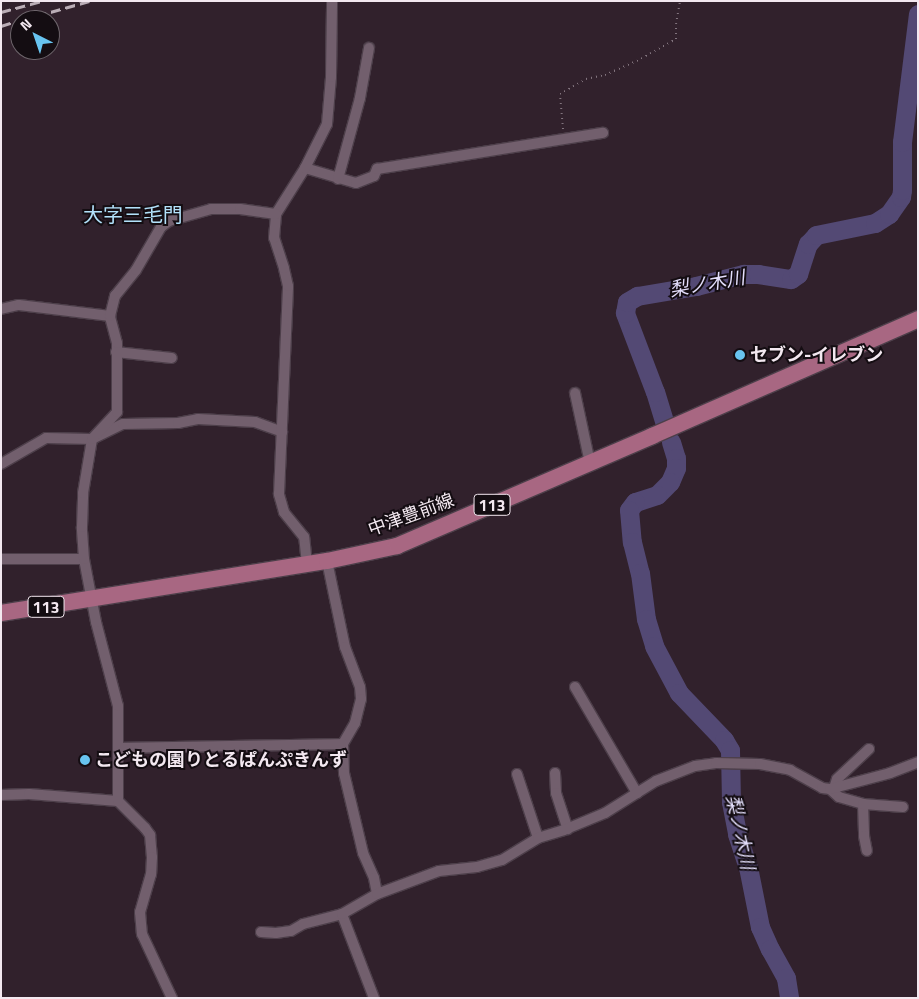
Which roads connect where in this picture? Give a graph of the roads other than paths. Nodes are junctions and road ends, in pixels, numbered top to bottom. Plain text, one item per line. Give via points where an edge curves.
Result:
1 (332, 1) edge
2 (369, 48) dead end
3 (603, 133) dead end
4 (305, 168) junction
5 (338, 179) junction
6 (276, 214) junction
7 (1, 309) edge
8 (110, 316) junction
9 (918, 319) edge
10 (116, 352) junction
11 (172, 358) dead end
12 (575, 393) dead end
13 (282, 432) junction
14 (92, 438) junction
15 (590, 463) junction
16 (1, 464) edge
17 (1, 559) edge
18 (84, 559) junction
19 (327, 561) junction
20 (307, 564) junction
21 (92, 600) junction
22 (1, 613) edge
23 (575, 687) dead end
24 (343, 744) junction
25 (119, 748) junction
26 (869, 749) dead end
27 (918, 762) edge
28 (555, 773) dead end
29 (517, 774) dead end
30 (832, 789) junction
31 (637, 793) junction
32 (1, 796) edge
33 (118, 801) junction
34 (863, 804) junction
35 (903, 807) dead end
36 (568, 828) junction
37 (538, 838) junction
38 (867, 851) dead end
39 (377, 894) junction
40 (342, 914) junction
41 (261, 932) dead end
42 (172, 998) edge
43 (374, 998) edge

1 - 4 street via 331,77 326,124
2 - 5 street via 360,98
3 - 5 street via 377,170 374,176 356,183
4 - 5 street
4 - 6 street
6 - 8 street via 240,208 211,209 169,221 161,227 136,270 115,296
6 - 13 street via 274,238 288,286
7 - 8 street via 19,305
8 - 10 street
9 - 15 main road, 中津豊前線 / 113
10 - 11 street
10 - 14 street via 117,412
12 - 15 street
13 - 14 street via 255,422 198,419 178,423 123,424
13 - 20 street via 279,494 284,512 304,537
14 - 16 street via 46,438
14 - 18 street via 83,493
15 - 19 main road, 中津豊前線 / 113 via 397,546
17 - 18 street
18 - 21 street
19 - 20 main road, 中津豊前線 / 113
19 - 24 street via 345,647 360,687 361,699 355,723
20 - 21 main road, 中津豊前線 / 113
21 - 22 main road, 中津豊前線 / 113
21 - 25 street via 118,706
23 - 31 street
24 - 25 street
24 - 39 street via 348,792
25 - 33 street
26 - 30 street via 837,779
27 - 30 street
28 - 36 street via 556,793
29 - 37 street
30 - 31 street via 822,788 790,770 760,764 716,762 656,781
30 - 34 street via 838,797
31 - 36 street via 605,813
32 - 33 street via 29,794
33 - 42 street via 150,835 151,874 140,912 142,934
34 - 35 street
34 - 38 street
36 - 37 street
37 - 39 street via 502,860 477,867 439,871
39 - 40 street
40 - 41 street via 303,924 291,931
40 - 43 street

